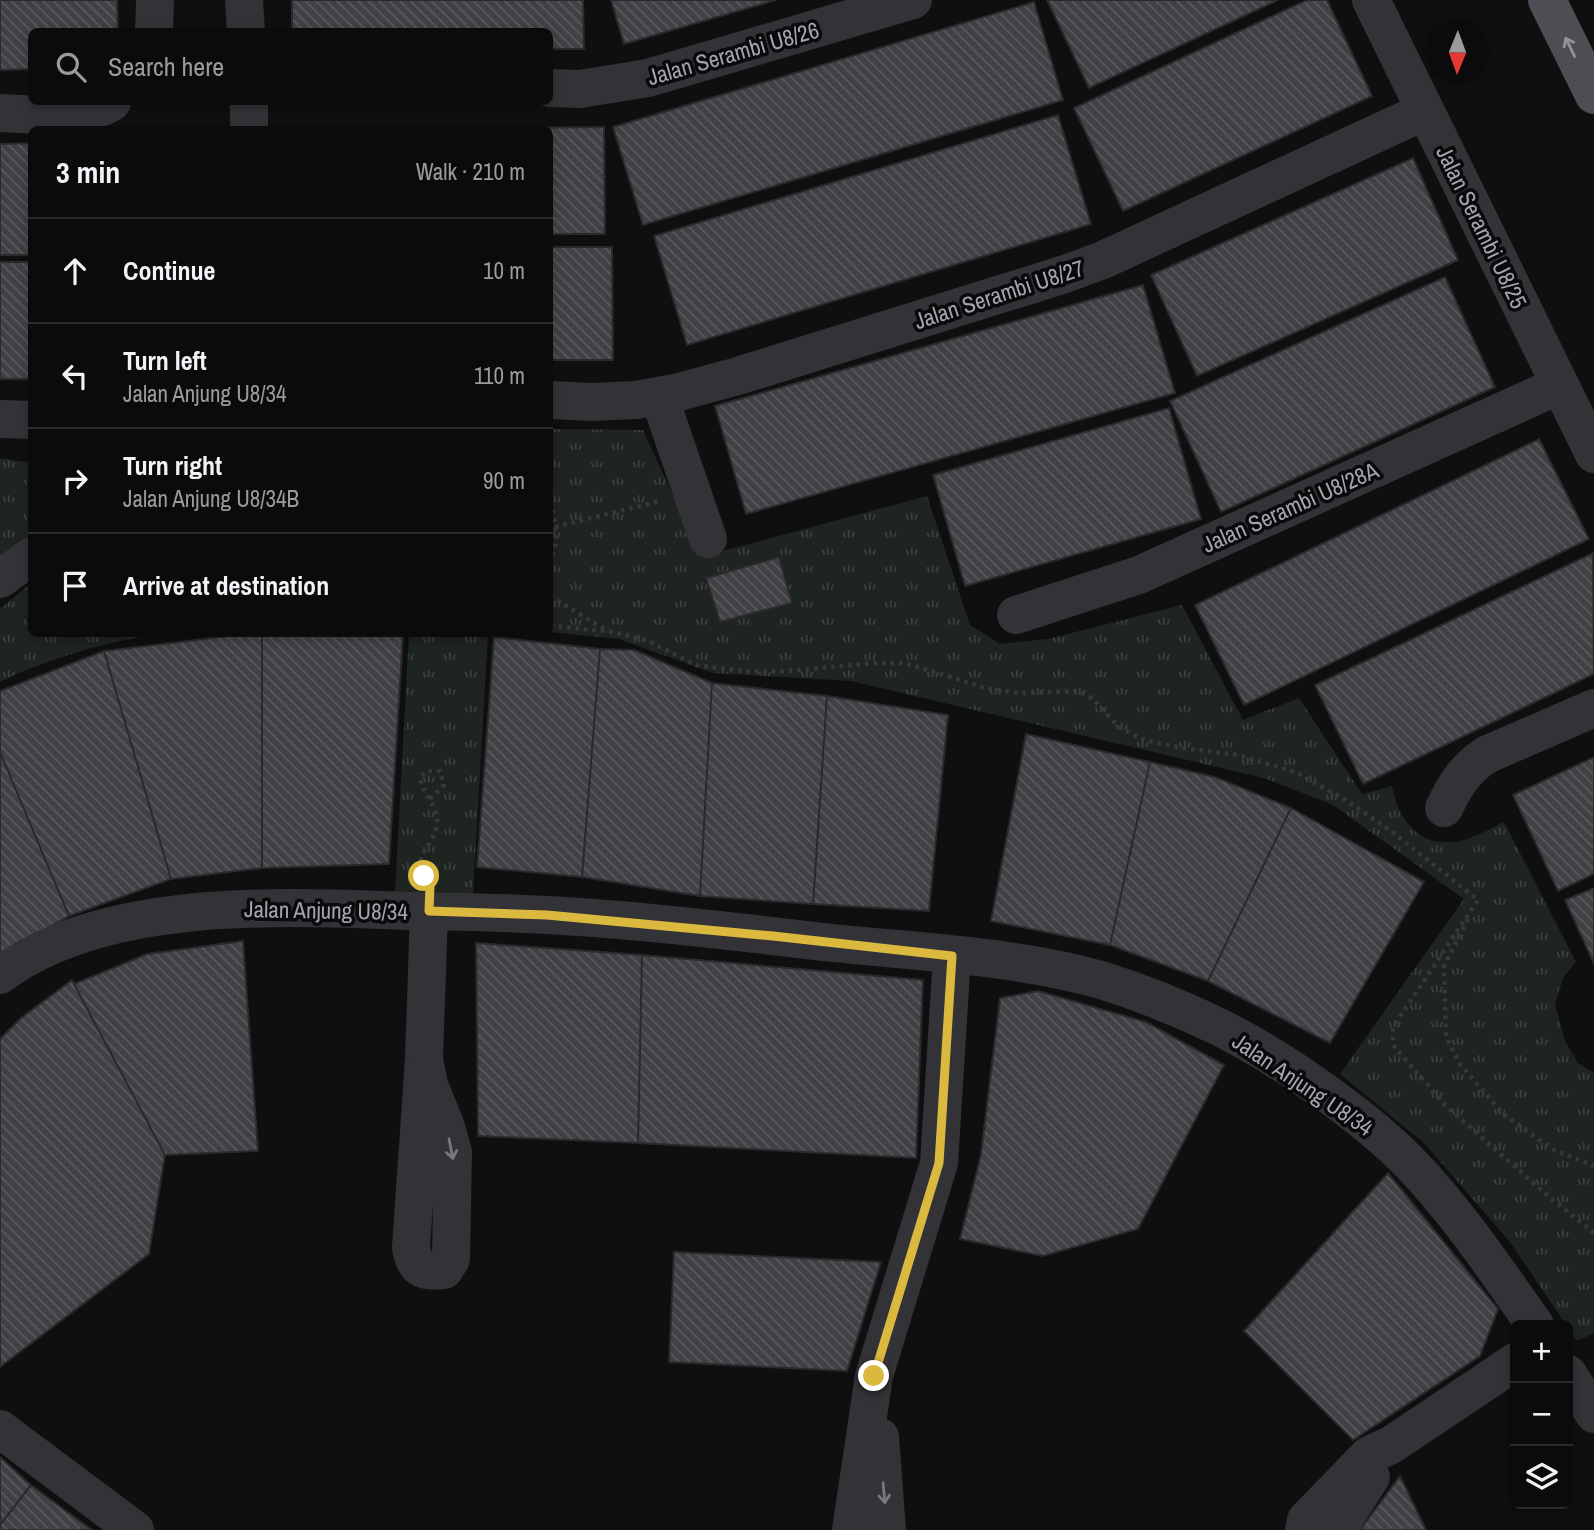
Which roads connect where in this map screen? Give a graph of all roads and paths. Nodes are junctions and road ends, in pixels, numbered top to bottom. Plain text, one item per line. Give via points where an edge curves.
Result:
1 (155, 0) edge
2 (244, 0) edge
3 (913, 0) edge
4 (1371, 0) edge
5 (1547, 0) edge
6 (154, 28) edge
7 (246, 28) edge
8 (553, 88) edge
9 (1594, 94) edge
10 (105, 105) edge
11 (249, 105) edge
12 (1425, 111) junction
13 (0, 113) edge
14 (249, 126) edge
15 (1560, 385) junction
16 (659, 396) junction
17 (553, 400) edge
18 (0, 419) edge
19 (28, 420) edge
20 (1594, 454) edge
21 (692, 493) junction
22 (553, 517) edge
23 (555, 527) junction
24 (708, 539) dead end
25 (553, 555) edge
26 (28, 559) edge
27 (0, 579) edge
28 (553, 598) edge
29 (1016, 615) dead end
30 (553, 626) edge
31 (608, 631) junction
32 (1594, 708) edge
33 (429, 800) junction
34 (1444, 808) dead end
35 (1478, 900) junction
36 (429, 911) junction
37 (952, 956) junction
38 (0, 975) edge
39 (424, 1059) dead end
40 (1594, 1166) edge
41 (1594, 1233) edge
42 (1531, 1320) edge
43 (1510, 1365) edge
44 (874, 1376) junction
45 (1573, 1382) edge
46 (1594, 1414) edge
47 (0, 1429) edge
48 (1391, 1446) junction
49 (135, 1530) edge
50 (851, 1530) edge
51 (887, 1530) edge
52 (1304, 1530) edge
53 (1338, 1530) edge

1 - 6 street
2 - 7 street
3 - 8 street, Jalan Serambi U8/26 via 648,78 580,89
4 - 12 street, Jalan Serambi U8/25
9 -> 5 main road
10 - 13 street via 59,115
11 - 14 street
12 - 15 street, Jalan Serambi U8/25
12 - 16 street, Jalan Serambi U8/27 via 1103,260 738,376
15 - 20 street, Jalan Serambi U8/25
15 - 29 street, Jalan Serambi U8/28A via 1139,575
16 - 17 street, Jalan Serambi U8/27
16 - 21 street
18 - 19 street
21 - 23 path
21 - 24 street
22 - 23 path
23 - 25 path
26 - 27 street
28 - 31 path
30 - 31 path
31 - 35 path via 646,640 696,665 750,672 904,663 986,688 1078,691 1093,698 1118,726 1141,739 1239,755 1297,773 1391,831
32 - 34 street via 1469,766
33 - 33 path via 420,779 426,771 440,771 444,785
33 - 36 path via 437,827 419,859 419,869 430,886
35 - 40 path via 1444,966 1446,1037 1460,1064 1503,1114 1554,1150
35 - 41 path via 1399,1018 1393,1045 1445,1105
36 - 37 street, Jalan Anjung U8/34 via 547,915
36 - 38 street, Jalan Anjung U8/34 via 228,909 136,920 91,930
36 - 39 street
37 - 42 street, Jalan Anjung U8/34 via 1100,980 1220,1028 1289,1069 1357,1116 1409,1162 1450,1208
37 - 44 street via 939,1163
43 - 48 street
44 - 50 street
44 -> 51 street
45 - 46 street
47 - 49 street
48 - 52 street via 1369,1455 1306,1521
48 - 53 street

